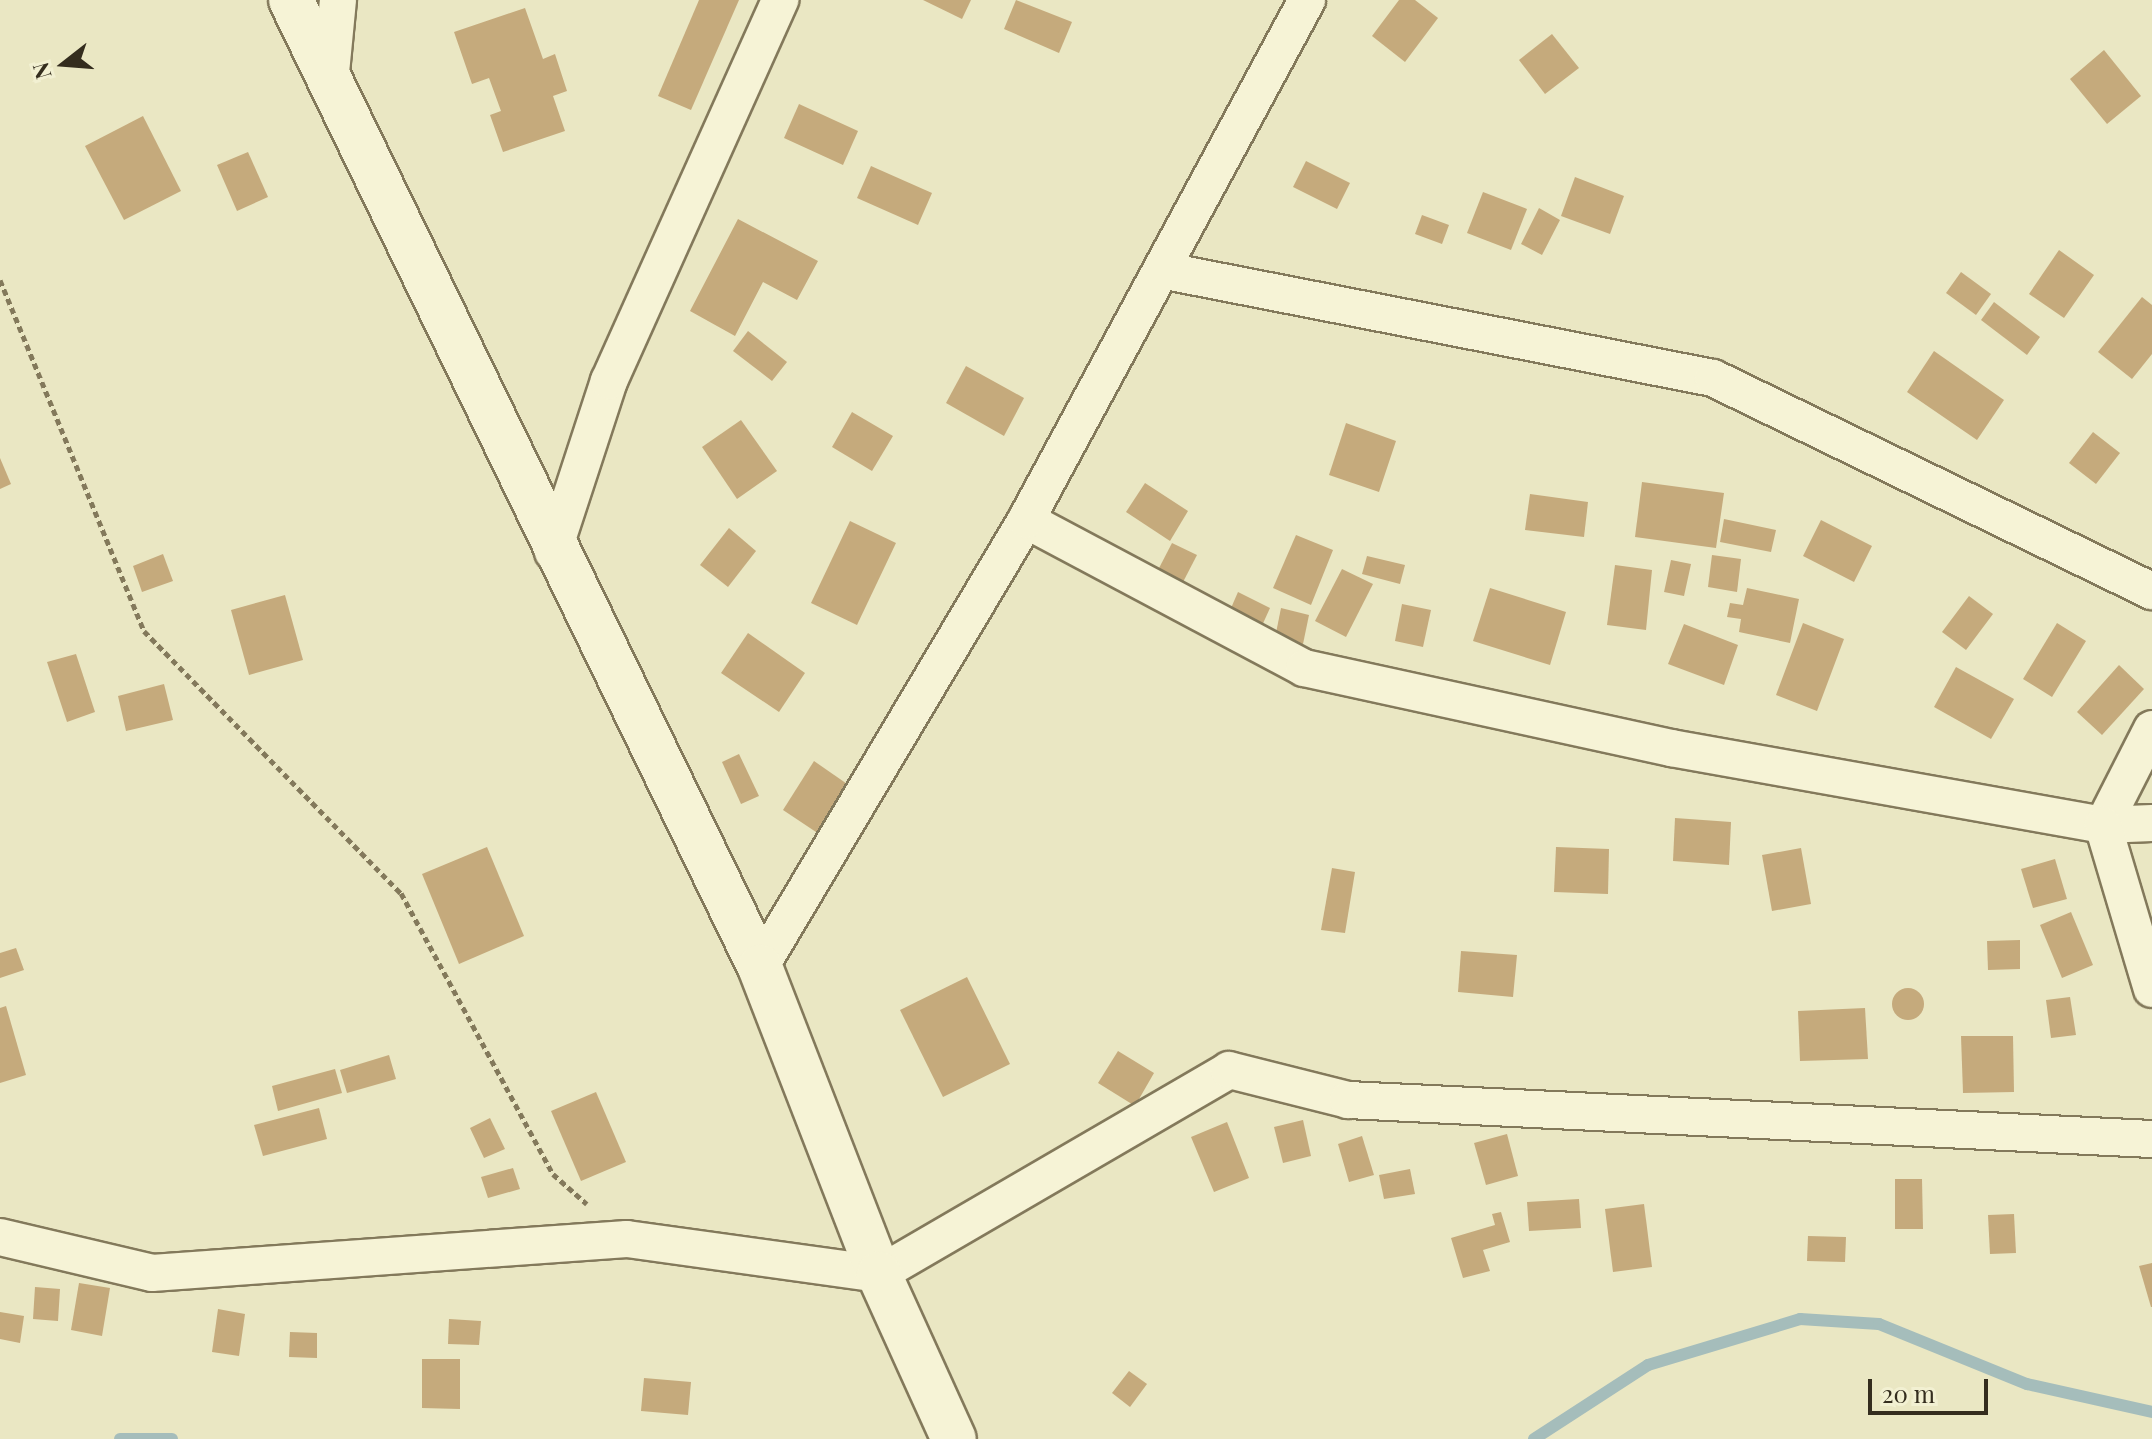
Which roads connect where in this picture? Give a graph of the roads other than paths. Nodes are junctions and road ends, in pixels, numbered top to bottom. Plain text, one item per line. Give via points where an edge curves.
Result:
1 (291, 0) edge
2 (338, 0) edge
3 (780, 0) edge
4 (1307, 0) edge
5 (330, 83) junction
6 (1166, 271) junction
7 (1026, 520) junction
8 (553, 552) junction
9 (2152, 591) edge
10 (2152, 729) edge
11 (2152, 823) edge
12 (2103, 825) junction
13 (760, 967) junction
14 (2152, 989) edge
15 (2152, 1139) edge
16 (0, 1237) edge
17 (879, 1274) junction
18 (954, 1439) edge

1 - 5 street
2 - 5 street
3 - 8 street via 609,381
4 - 6 street
5 - 8 street
6 - 7 street
6 - 9 street via 1713,378
7 - 12 street via 1304,668 1671,748
7 - 13 street
8 - 13 street
10 - 12 street
11 - 12 street
12 - 14 street
13 - 17 street
15 - 17 street via 1348,1100 1229,1070
16 - 17 street via 152,1273 627,1239
17 - 18 street

